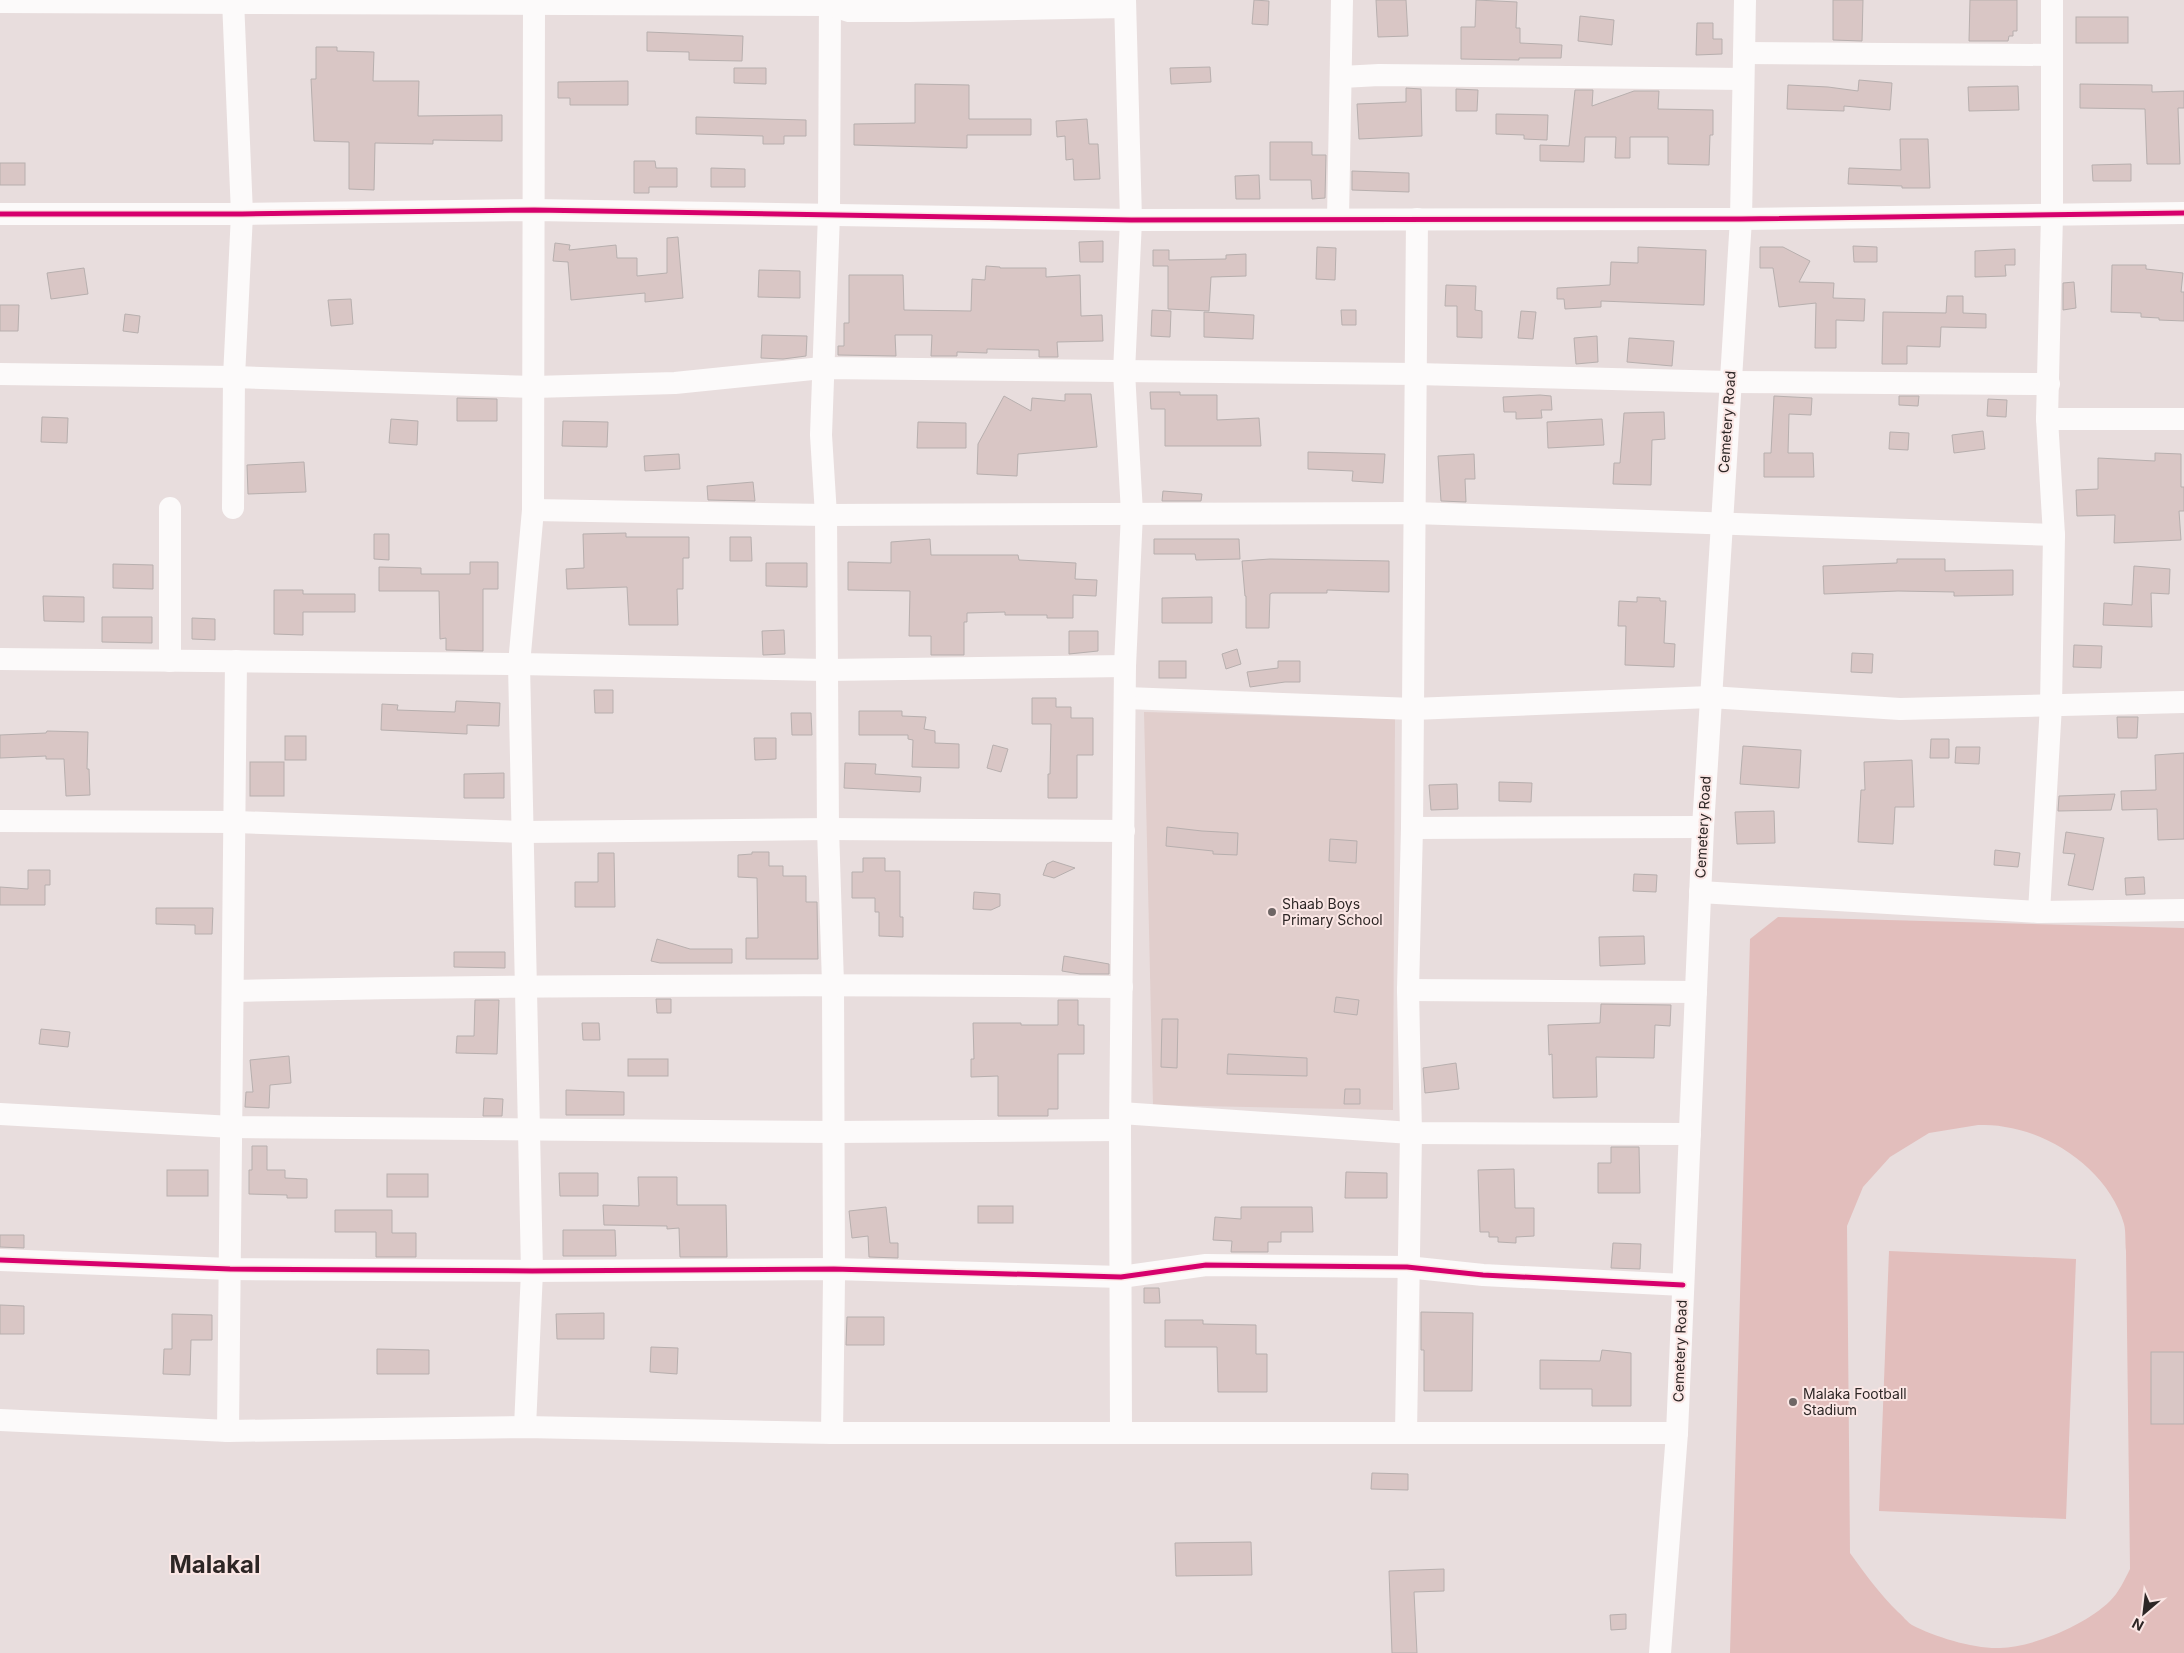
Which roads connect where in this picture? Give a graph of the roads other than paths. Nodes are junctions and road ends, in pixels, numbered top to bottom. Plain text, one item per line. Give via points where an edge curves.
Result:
1 (1342, 0) edge
2 (1745, 0) edge
3 (2052, 0) edge
4 (233, 1) edge
5 (0, 2) edge
6 (534, 2) edge
7 (830, 3) edge
8 (1125, 3) edge
9 (1744, 53) junction
10 (2052, 55) junction
11 (1342, 77) junction
12 (1744, 79) junction
13 (534, 210) junction
14 (2184, 213) edge
15 (0, 214) edge
16 (242, 214) junction
17 (829, 214) junction
18 (2052, 215) junction
19 (1338, 219) junction
20 (1417, 219) junction
21 (1741, 219) junction
22 (1131, 220) junction
23 (822, 368) junction
24 (1124, 372) junction
25 (0, 374) edge
26 (1416, 374) junction
27 (234, 377) junction
28 (1729, 382) junction
29 (2049, 384) junction
30 (534, 387) junction
31 (2047, 419) junction
32 (2184, 419) edge
33 (170, 508) dead end
34 (232, 508) dead end
35 (533, 510) junction
36 (1132, 513) junction
37 (1414, 513) junction
38 (826, 515) junction
39 (1721, 523) junction
40 (2054, 535) junction
41 (0, 659) edge
42 (170, 661) junction
43 (236, 661) junction
44 (519, 664) junction
45 (1125, 666) junction
46 (826, 670) junction
47 (1710, 697) junction
48 (1126, 698) junction
49 (2184, 702) edge
50 (2051, 705) junction
51 (1413, 709) junction
52 (0, 821) edge
53 (236, 822) junction
54 (1412, 828) junction
55 (1703, 828) junction
56 (828, 829) junction
57 (1124, 831) junction
58 (523, 832) junction
59 (1700, 892) junction
60 (2184, 910) edge
61 (2039, 912) junction
62 (833, 984) junction
63 (526, 985) junction
64 (1122, 987) junction
65 (1408, 990) junction
66 (234, 991) junction
67 (1696, 992) junction
68 (0, 1114) edge
69 (1120, 1121) junction
70 (232, 1127) junction
71 (529, 1130) junction
72 (834, 1132) junction
73 (1411, 1133) junction
74 (1690, 1134) junction
75 (0, 1260) edge
76 (1407, 1267) junction
77 (230, 1269) junction
78 (834, 1269) junction
79 (532, 1271) junction
80 (1120, 1277) junction
81 (1683, 1285) junction
82 (0, 1420) edge
83 (524, 1427) junction
84 (228, 1432) junction
85 (832, 1433) junction
86 (1121, 1433) junction
87 (1406, 1433) junction
88 (1677, 1433) junction
89 (1660, 1653) edge

1 - 11 street
2 - 9 street, Cemetery Road
3 - 10 street
4 - 5 street
4 - 6 street
4 - 16 street
6 - 7 street
6 - 13 street
7 - 8 street via 849,11 889,11
7 - 17 street
8 - 22 street
9 - 10 street
9 - 12 street, Cemetery Road
10 - 18 street
11 - 12 street
11 - 19 street
12 - 21 street, Cemetery Road
13 - 16 street
13 - 17 street
13 - 30 street
14 - 18 street
15 - 16 street
16 - 27 street
17 - 22 street
17 - 23 street
18 - 21 street
18 - 29 street
19 - 20 street
19 - 22 street
20 - 21 street
20 - 26 street
21 - 28 street, Cemetery Road
22 - 24 street
23 - 24 street
23 - 30 street via 675,383
23 - 38 street via 821,435
24 - 26 street
24 - 36 street
25 - 27 street
26 - 28 street
26 - 37 street
27 - 30 street
27 - 34 street
28 - 29 street
28 - 39 street, Cemetery Road
29 - 31 street
30 - 35 street
31 - 32 street
31 - 40 street
33 - 42 street
35 - 38 street
35 - 44 street
36 - 37 street
36 - 38 street
36 - 45 street
37 - 39 street
37 - 51 street
38 - 46 street
39 - 40 street
39 - 47 street, Cemetery Road
40 - 50 street
41 - 42 street
42 - 43 street
43 - 44 street
43 - 53 street
44 - 46 street
44 - 58 street
45 - 46 street
45 - 48 street
46 - 56 street
47 - 50 street via 1900,709
47 - 51 street
47 - 55 street, Cemetery Road
48 - 51 street
48 - 57 street
49 - 50 street
50 - 61 street
51 - 54 street
52 - 53 street
53 - 58 street
53 - 66 street
54 - 55 street
54 - 65 street
55 - 59 street, Cemetery Road
56 - 57 street
56 - 58 street
56 - 62 street
57 - 64 street
58 - 63 street
59 - 61 street
59 - 67 street, Cemetery Road
60 - 61 street
62 - 63 street
62 - 64 street
62 - 72 street
63 - 66 street
63 - 71 street
64 - 69 street
65 - 67 street
65 - 73 street
66 - 70 street
67 - 74 street, Cemetery Road
68 - 70 street
69 - 72 street
69 - 73 street
69 - 80 street
70 - 71 street
70 - 77 street
71 - 72 street
71 - 79 street
72 - 78 street
73 - 74 street
73 - 76 street
74 - 81 street, Cemetery Road
75 - 77 street
76 - 80 street via 1206,1265
76 - 81 street via 1483,1275
76 - 87 street
77 - 79 street
77 - 84 street
78 - 79 street
78 - 80 street
78 - 85 street
79 - 83 street
80 - 86 street
81 - 88 street, Cemetery Road
82 - 84 street
83 - 84 street
83 - 85 street
85 - 86 street
86 - 87 street
87 - 88 street
88 - 89 street, Cemetery Road

